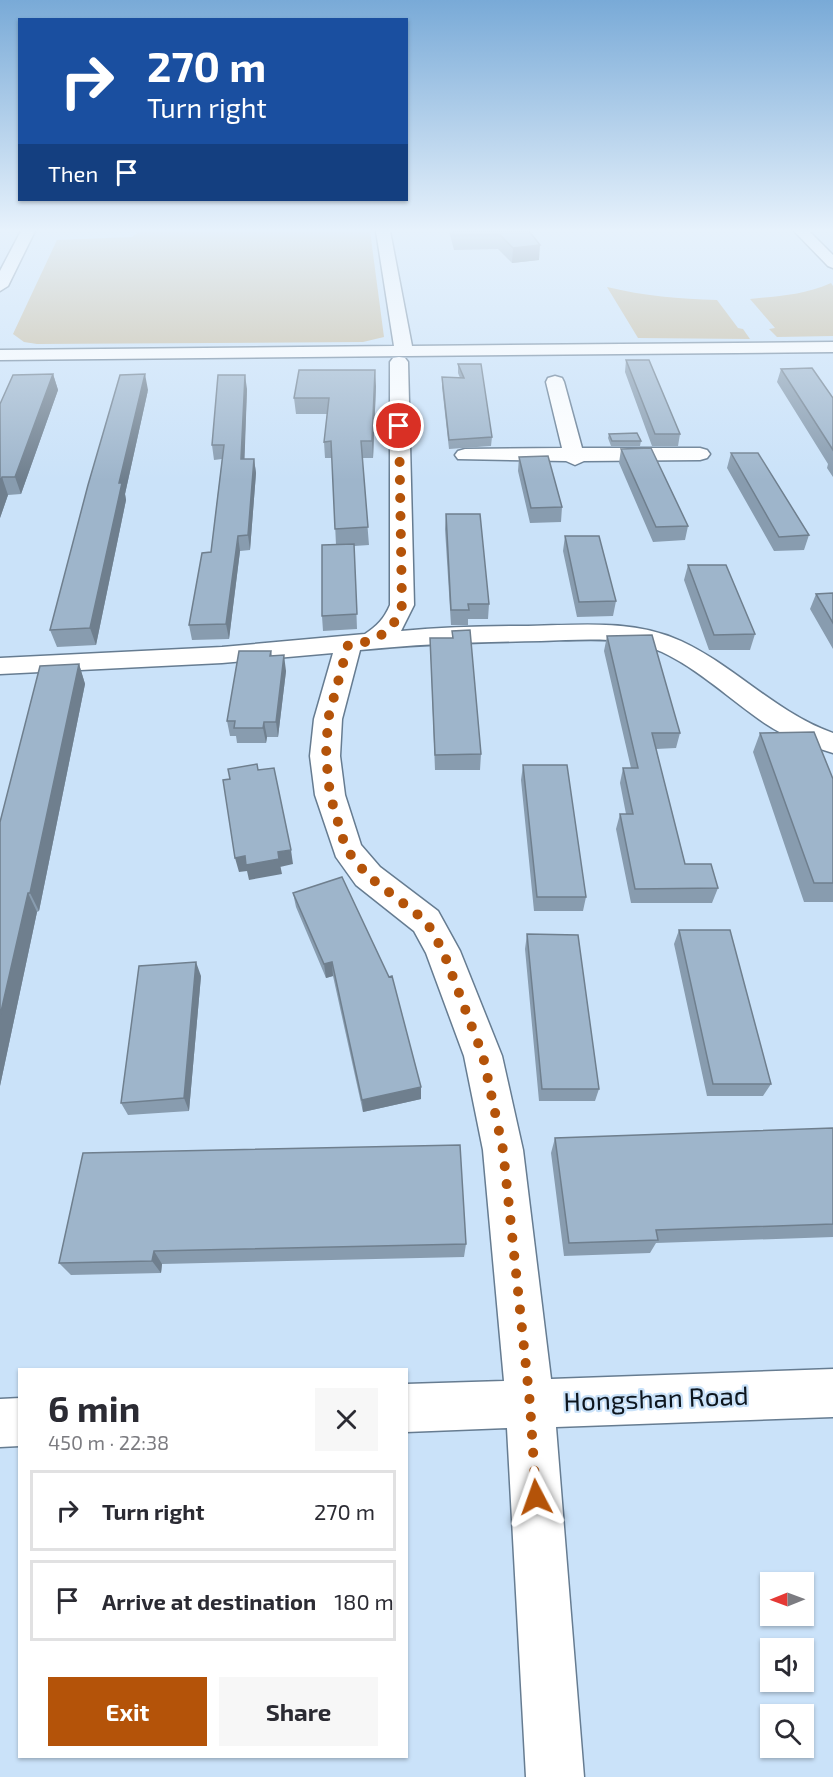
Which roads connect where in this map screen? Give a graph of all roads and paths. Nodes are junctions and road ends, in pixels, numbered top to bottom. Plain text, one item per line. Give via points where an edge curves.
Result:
1 (396, 314) edge
2 (833, 347) edge
3 (0, 355) edge
4 (402, 357) junction
5 (833, 358) edge
6 (0, 366) edge
7 (555, 382) dead end
8 (700, 454) dead end
9 (465, 455) dead end
10 (574, 457) junction
11 (358, 644) junction
12 (0, 666) edge
13 (833, 743) edge
14 (833, 1393) edge
15 (530, 1404) junction
16 (408, 1408) edge
17 (18, 1422) edge
18 (0, 1423) edge
19 (555, 1777) edge

1 - 4 street
2 - 4 street
3 - 4 street
4 - 5 street
4 - 6 street
4 - 11 street via 402,605 387,632
7 - 10 street
8 - 10 street
9 - 10 street
11 - 12 street
11 - 13 street via 448,635 610,632 645,636 673,647 777,718
11 - 15 street via 328,719 330,795 346,849 368,876 426,921 443,951 483,1056 503,1150
14 - 15 street, Hongshan Road
15 - 16 street, Hongshan Road
15 - 19 street
17 - 18 street

